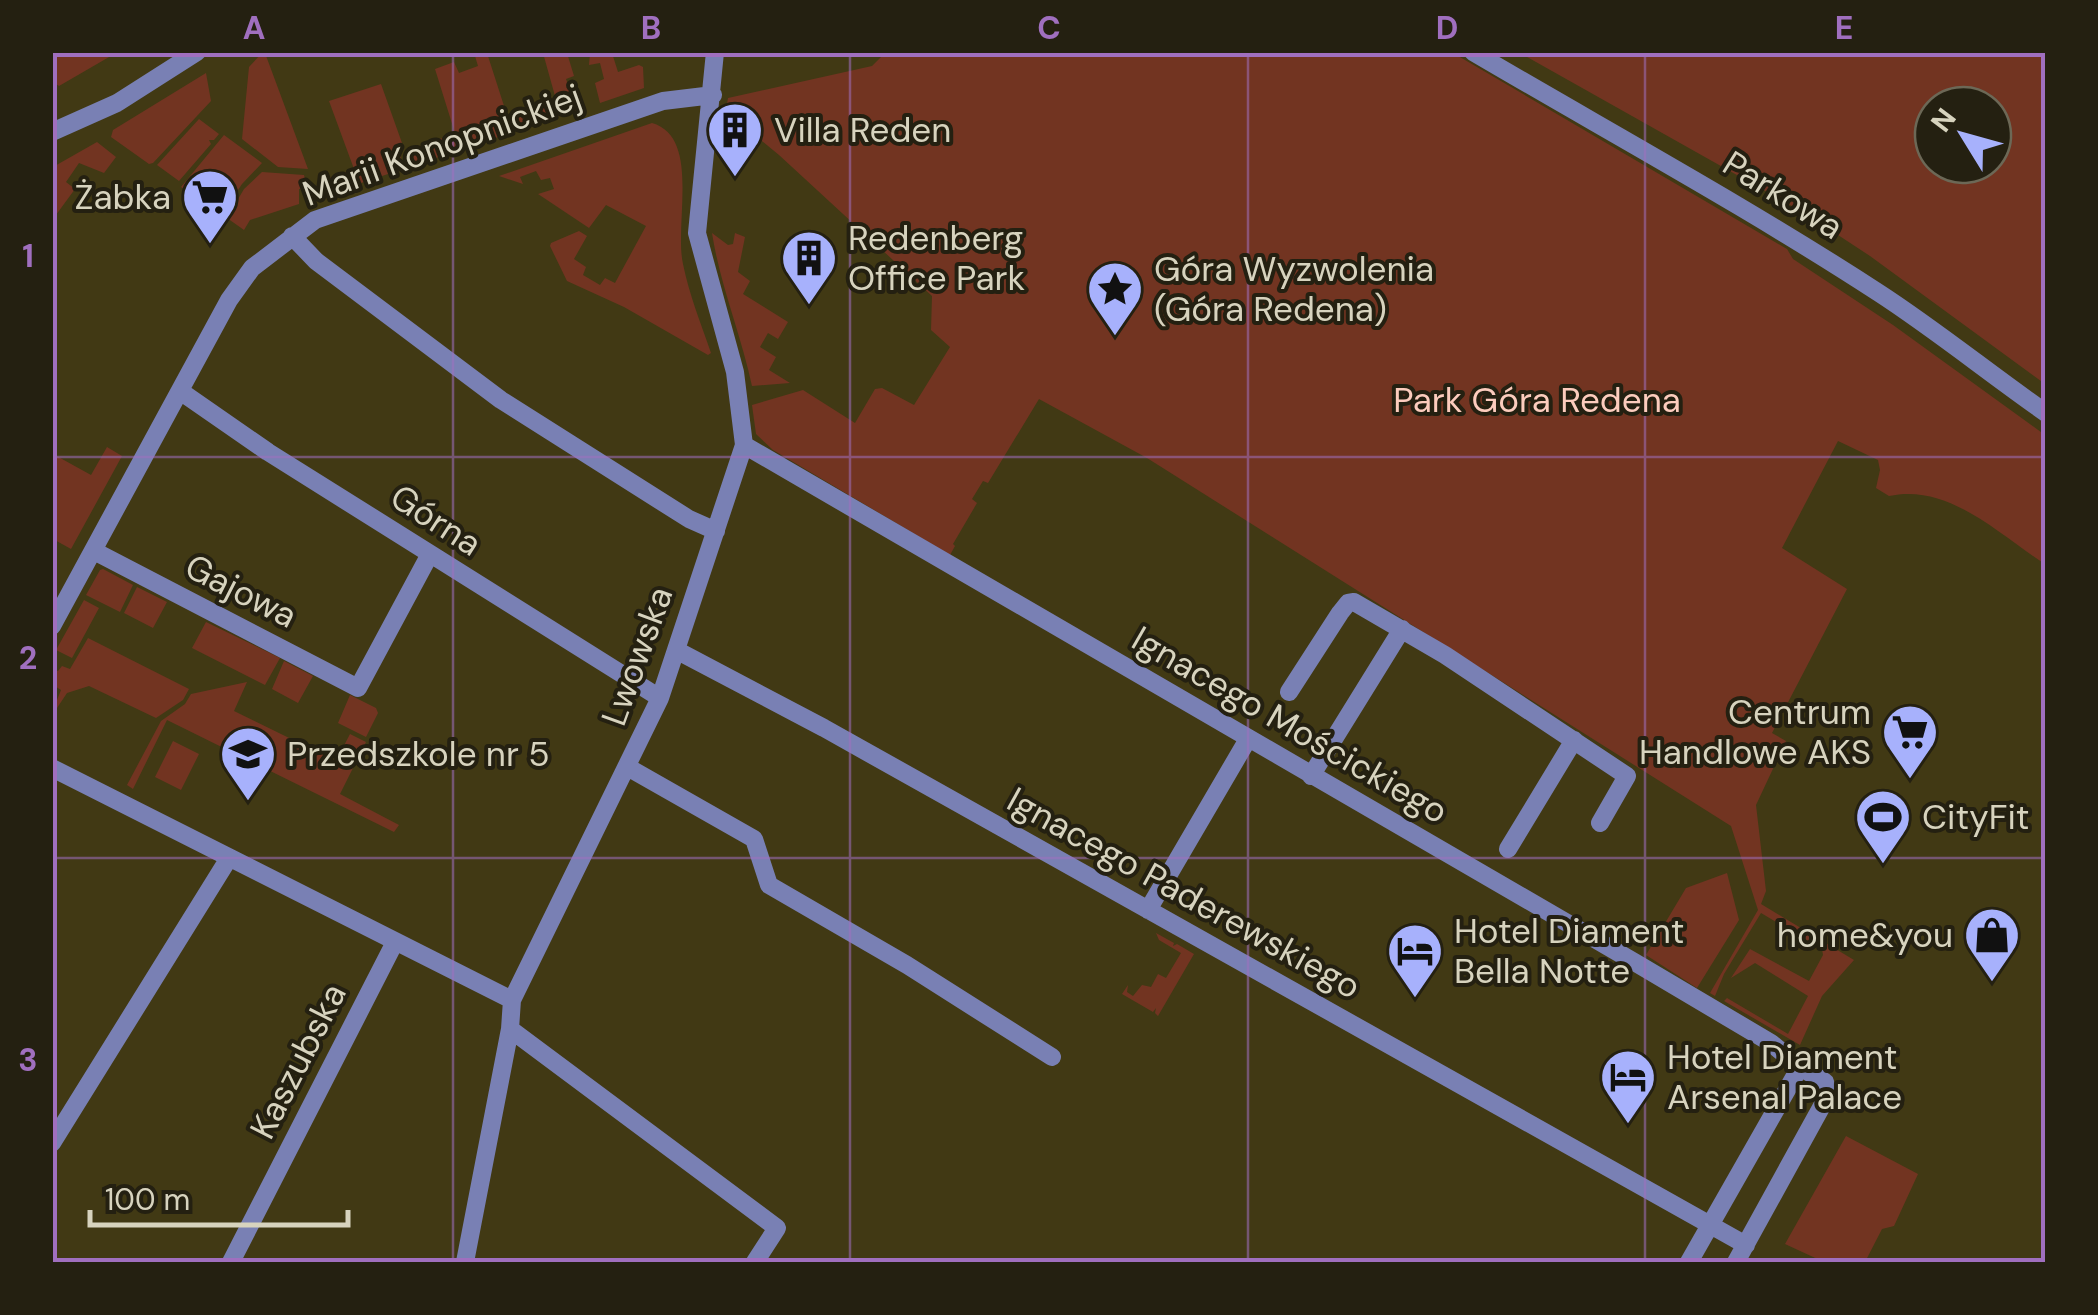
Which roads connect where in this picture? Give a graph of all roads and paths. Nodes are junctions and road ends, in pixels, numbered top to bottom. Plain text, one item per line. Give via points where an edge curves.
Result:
1 (197, 52) edge
2 (714, 52) edge
3 (1473, 52) edge
4 (713, 95) junction
5 (52, 132) edge
6 (292, 236) junction
7 (180, 392) junction
8 (2046, 413) edge
9 (744, 445) junction
10 (716, 530) junction
11 (94, 551) junction
12 (430, 554) junction
13 (52, 626) edge
14 (1402, 628) junction
15 (676, 650) junction
16 (1289, 692) dead end
17 (660, 698) junction
18 (1248, 739) junction
19 (1574, 740) junction
20 (52, 768) edge
21 (629, 768) junction
22 (1311, 776) junction
23 (1600, 822) dead end
24 (1508, 849) dead end
25 (229, 858) junction
26 (1148, 910) junction
27 (395, 942) junction
28 (512, 1000) junction
29 (510, 1029) junction
30 (1052, 1057) dead end
31 (1800, 1067) junction
32 (52, 1142) edge
33 (1710, 1226) junction
34 (1746, 1245) junction
35 (230, 1262) edge
36 (465, 1262) edge
37 (755, 1262) edge
38 (1689, 1262) edge
39 (1736, 1262) edge

1 - 5 street via 117,103
2 - 4 street, Lwowska
3 - 8 street, Parkowa via 1809,248
4 - 6 street, Marii Konopnickiej via 653,104 330,214
4 - 9 street, Lwowska via 697,233 735,372
6 - 7 street, Marii Konopnickiej via 241,282
6 - 10 street via 501,400
7 - 11 street, Marii Konopnickiej
7 - 12 street, Górna
9 - 10 street, Lwowska
9 - 18 street, Ignacego Mościckiego
10 - 15 street, Lwowska
11 - 12 street, Gajowa via 358,688
11 - 13 street, Marii Konopnickiej
12 - 17 street, Górna
14 - 16 street via 1348,603
14 - 19 street
14 - 22 street
15 - 17 street, Lwowska
15 - 26 street, Ignacego Paderewskiego
17 - 21 street, Lwowska
18 - 22 street, Ignacego Mościckiego
18 - 26 street
19 - 23 street via 1627,776
19 - 24 street
20 - 25 street
21 - 28 street, Lwowska
21 - 30 street via 754,839 769,885
22 - 31 street, Ignacego Mościckiego
25 - 27 street
25 - 32 street
26 - 33 street, Ignacego Paderewskiego
27 - 28 street
27 - 35 street, Kaszubska
28 - 29 street, Lwowska
29 - 36 street, Lwowska
29 - 37 street via 777,1228
31 - 33 street
31 - 34 street, Ignacego Mościckiego via 1825,1082 1828,1095
33 - 34 street, Ignacego Paderewskiego
33 - 38 street
34 - 39 street

